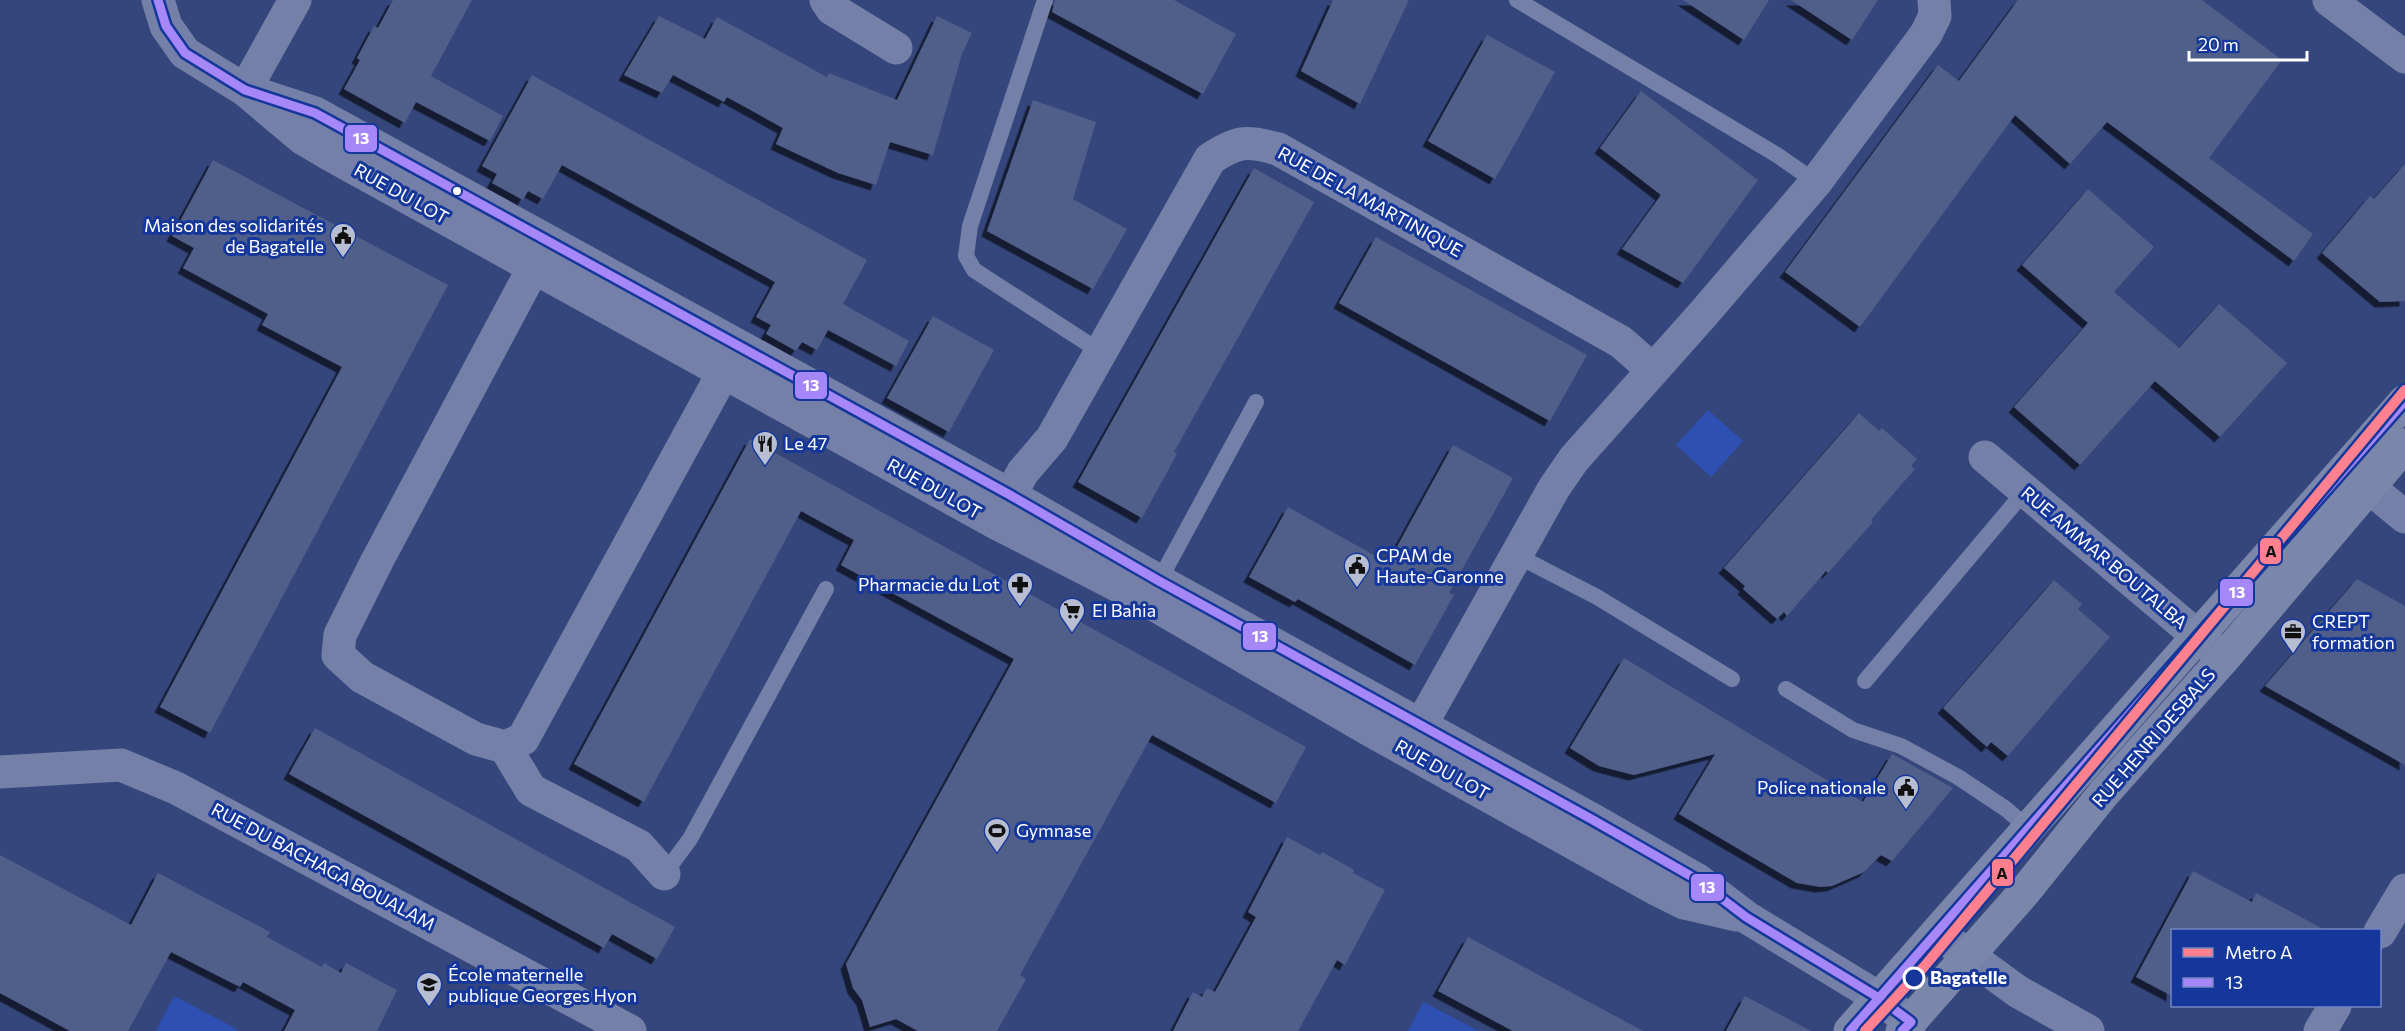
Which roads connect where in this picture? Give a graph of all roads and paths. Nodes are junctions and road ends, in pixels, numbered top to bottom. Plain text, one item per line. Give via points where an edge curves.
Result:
1 (158, 0) edge
2 (295, 0) edge
3 (826, 0) edge
4 (1045, 0) edge
5 (1517, 0) edge
6 (1935, 0) edge
7 (2329, 0) edge
8 (896, 48) dead end
9 (2405, 57) edge
10 (245, 90) junction
11 (1816, 182) junction
12 (541, 254) junction
13 (1101, 352) junction
14 (731, 358) junction
15 (1653, 370) junction
16 (2405, 401) edge
17 (1256, 402) dead end
18 (2405, 445) edge
19 (1985, 458) dead end
20 (2358, 478) junction
21 (2025, 491) junction
22 (1003, 509) junction
23 (2405, 518) edge
24 (1516, 555) junction
25 (826, 589) dead end
26 (1154, 591) junction
27 (2198, 636) junction
28 (2224, 658) junction
29 (1732, 679) dead end
30 (1865, 681) dead end
31 (1786, 690) dead end
32 (1414, 737) junction
33 (505, 747) junction
34 (0, 772) edge
35 (2029, 829) junction
36 (664, 874) joint
37 (2405, 890) edge
38 (2381, 929) edge
39 (1938, 933) junction
40 (1967, 956) junction
41 (1879, 998) junction
42 (2334, 1007) edge
43 (2050, 1022) edge
44 (1906, 1027) edge
45 (630, 1031) edge
46 (1850, 1031) edge
47 (2088, 1031) edge
48 (2320, 1031) edge

1 - 10 street, RUE DU LOT via 166,27 185,53
2 - 10 street
3 - 8 street via 832,9
4 - 13 lane via 969,226 966,256 974,270
5 - 11 lane
6 - 11 street via 1935,16 1926,34
7 - 9 street
10 - 12 street, RUE DU LOT via 302,138
11 - 15 street
12 - 14 street, RUE DU LOT
12 - 33 street via 377,561 340,635 338,655 362,677 476,739
13 - 15 street, RUE DE LA MARTINIQUE via 1210,159 1230,146 1255,143 1278,149 1621,342
13 - 22 street, RUE DE LA MARTINIQUE via 1052,438 1023,472
14 - 22 street, RUE DU LOT
14 - 33 street via 523,739
15 - 24 street via 1574,459
16 - 20 street, RUE HENRI DESBALS
17 - 26 lane
18 - 20 street, RUE HENRI DESBALS
19 - 21 street, RUE AMMAR BOUTALBA
20 - 23 street
20 - 27 street, RUE HENRI DESBALS
20 - 28 street, RUE HENRI DESBALS
21 - 27 street, RUE AMMAR BOUTALBA
21 - 30 lane
22 - 26 street, RUE DU LOT
24 - 29 lane via 1597,597
24 - 32 street
25 - 36 lane via 690,839
26 - 32 street, RUE DU LOT
27 - 28 street, RUE AMMAR BOUTALBA
27 - 35 street, RUE HENRI DESBALS
28 - 40 street, RUE HENRI DESBALS
31 - 35 lane via 1853,730 1901,746 1958,777
32 - 41 street, RUE DU LOT via 1684,903 1746,917
33 - 36 street via 531,790 639,846
34 - 45 street, RUE DU BACHAGA BOUALAM via 121,765 176,788
35 - 39 street, RUE HENRI DESBALS
37 - 38 street
39 - 40 street
39 - 41 street, RUE HENRI DESBALS
40 - 43 street via 2017,991
40 - 44 street, RUE HENRI DESBALS
41 - 44 street, RUE DU LOT
41 - 46 street, RUE HENRI DESBALS
42 - 48 street
43 - 47 street

